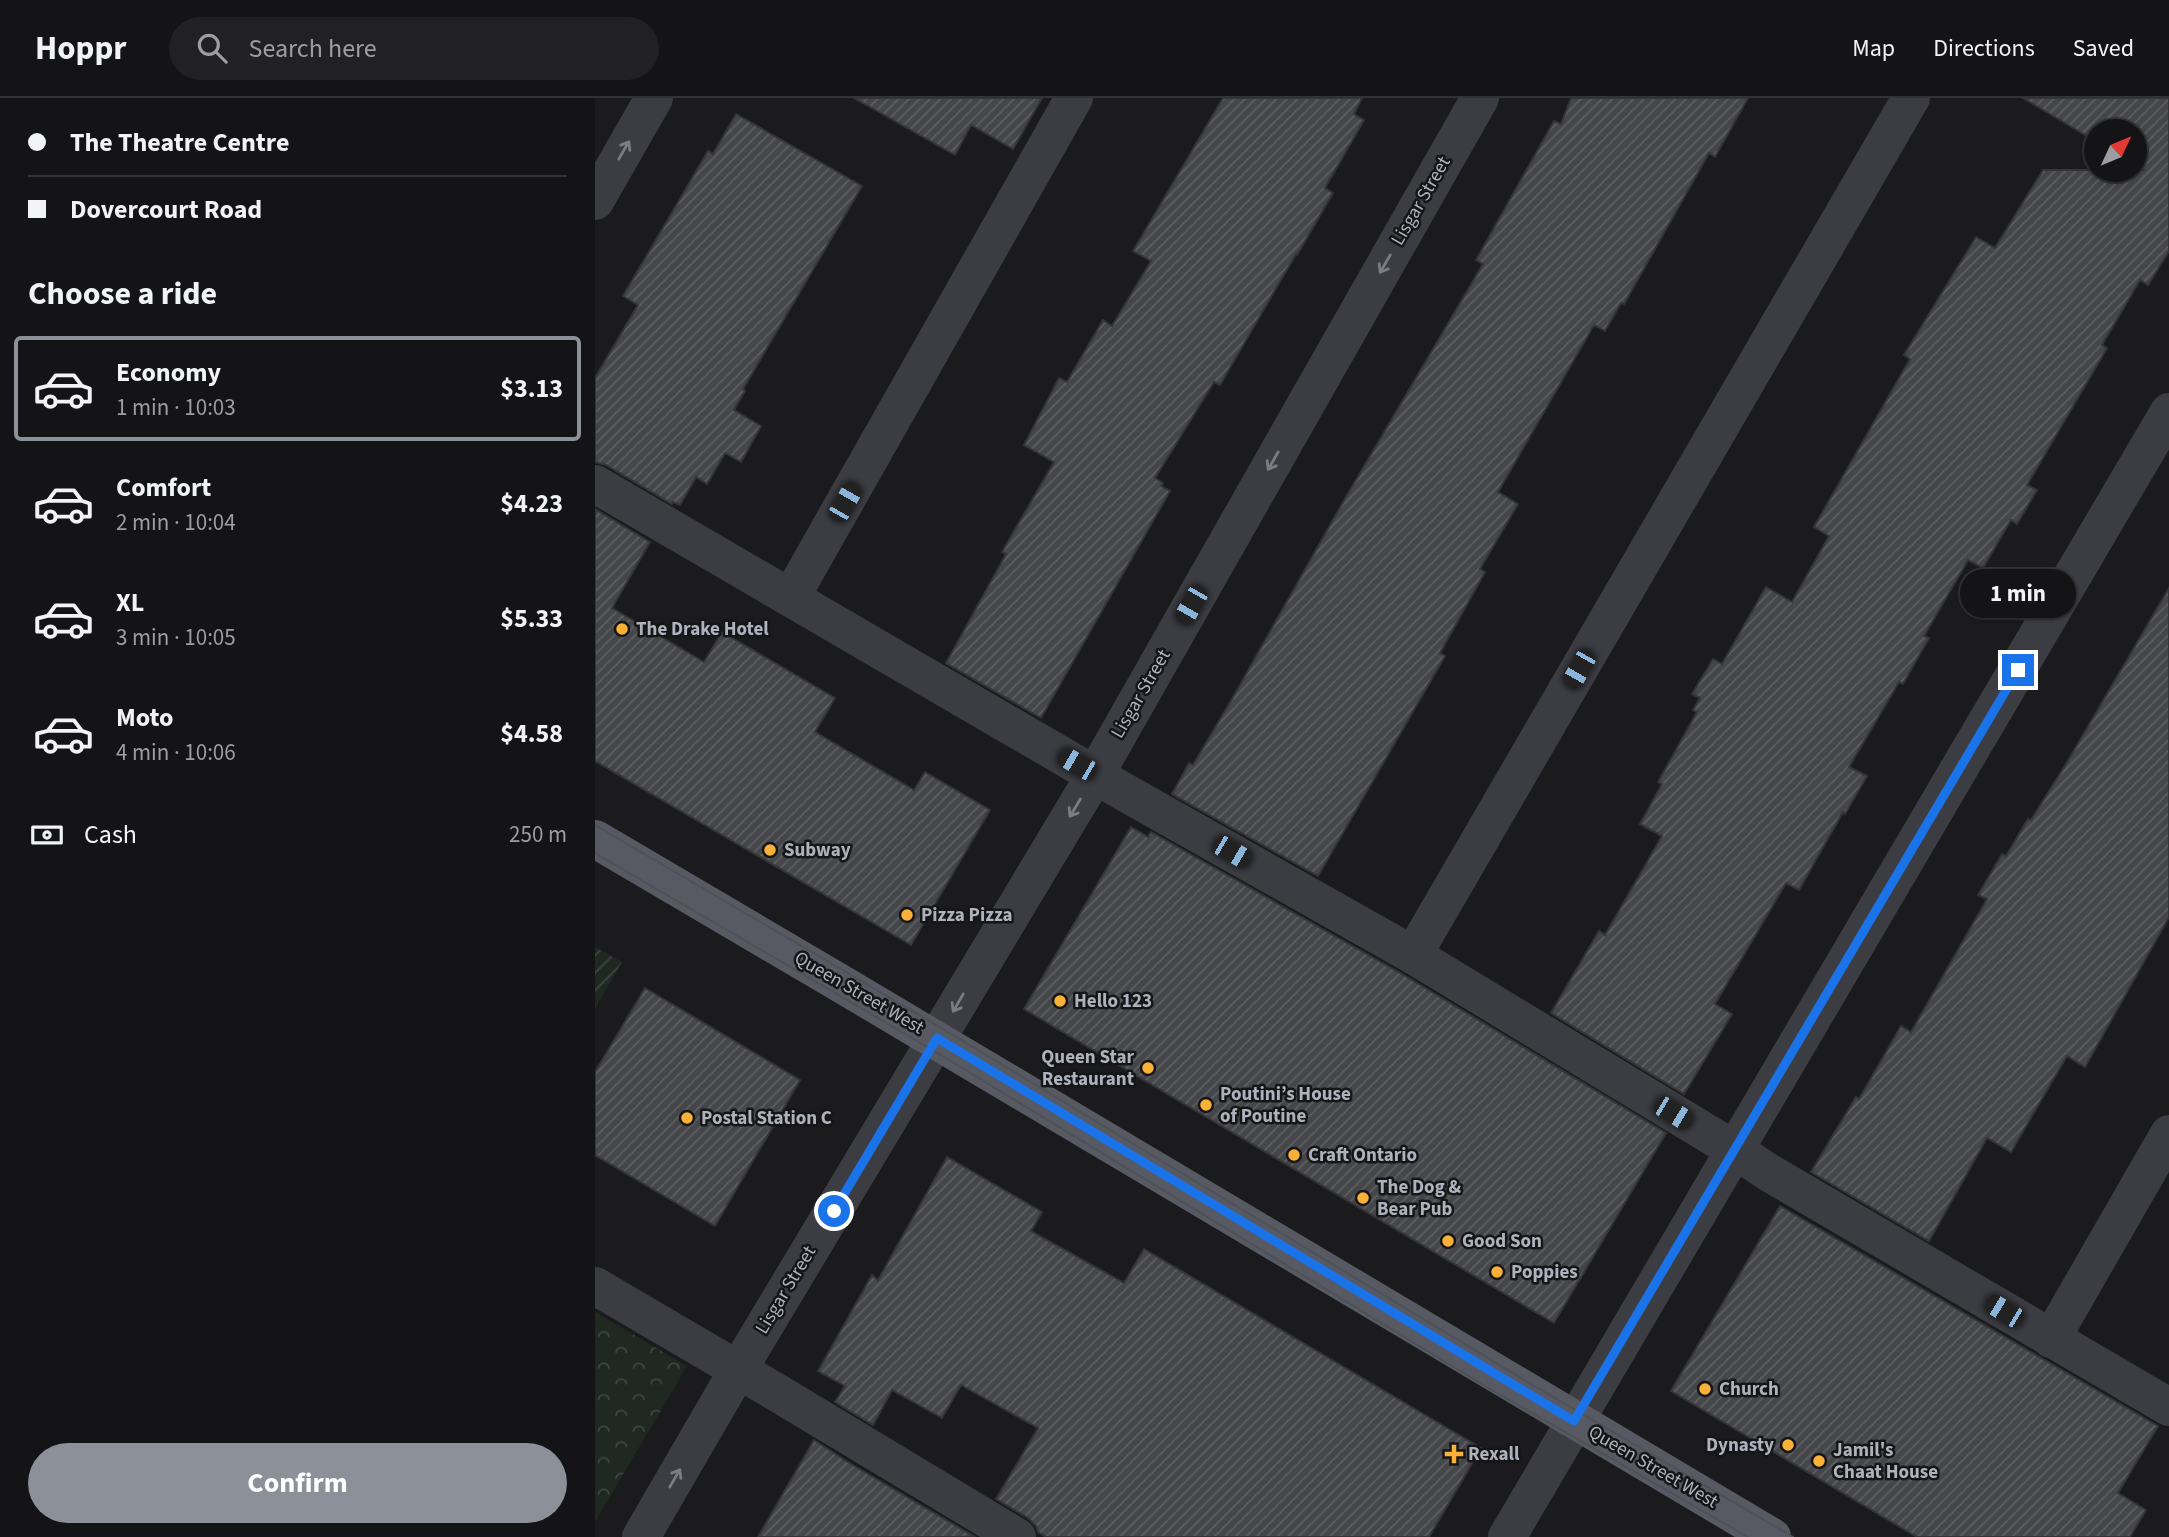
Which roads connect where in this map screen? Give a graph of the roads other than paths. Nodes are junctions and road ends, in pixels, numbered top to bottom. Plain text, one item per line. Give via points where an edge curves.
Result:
1 (654, 98) edge
2 (1074, 98) edge
3 (1480, 98) edge
4 (1911, 98) edge
5 (595, 201) edge
6 (2169, 412) edge
7 (595, 484) edge
8 (791, 597) junction
9 (1095, 775) junction
10 (595, 839) edge
11 (1413, 955) junction
12 (937, 1038) junction
13 (2169, 1134) edge
14 (1735, 1150) junction
15 (595, 1286) edge
16 (2051, 1339) junction
17 (738, 1370) junction
18 (2169, 1407) edge
19 (1574, 1421) junction
20 (641, 1537) edge
21 (1017, 1537) edge
22 (1507, 1537) edge
23 (1772, 1537) edge

5 -> 1 street
2 - 8 street
3 -> 9 street, Lisgar Street
4 - 11 street
6 - 14 street
7 - 8 street
8 - 9 street
9 - 11 street
9 -> 12 street, Lisgar Street
10 - 12 main road, Queen Street West
11 - 14 street
12 - 17 street, Lisgar Street
12 - 19 main road, Queen Street West
13 - 16 street
14 - 16 street
14 - 19 street
15 - 17 street
16 - 18 street
20 -> 17 street, Lisgar Street
17 - 21 street
19 - 22 street
19 - 23 main road, Queen Street West

